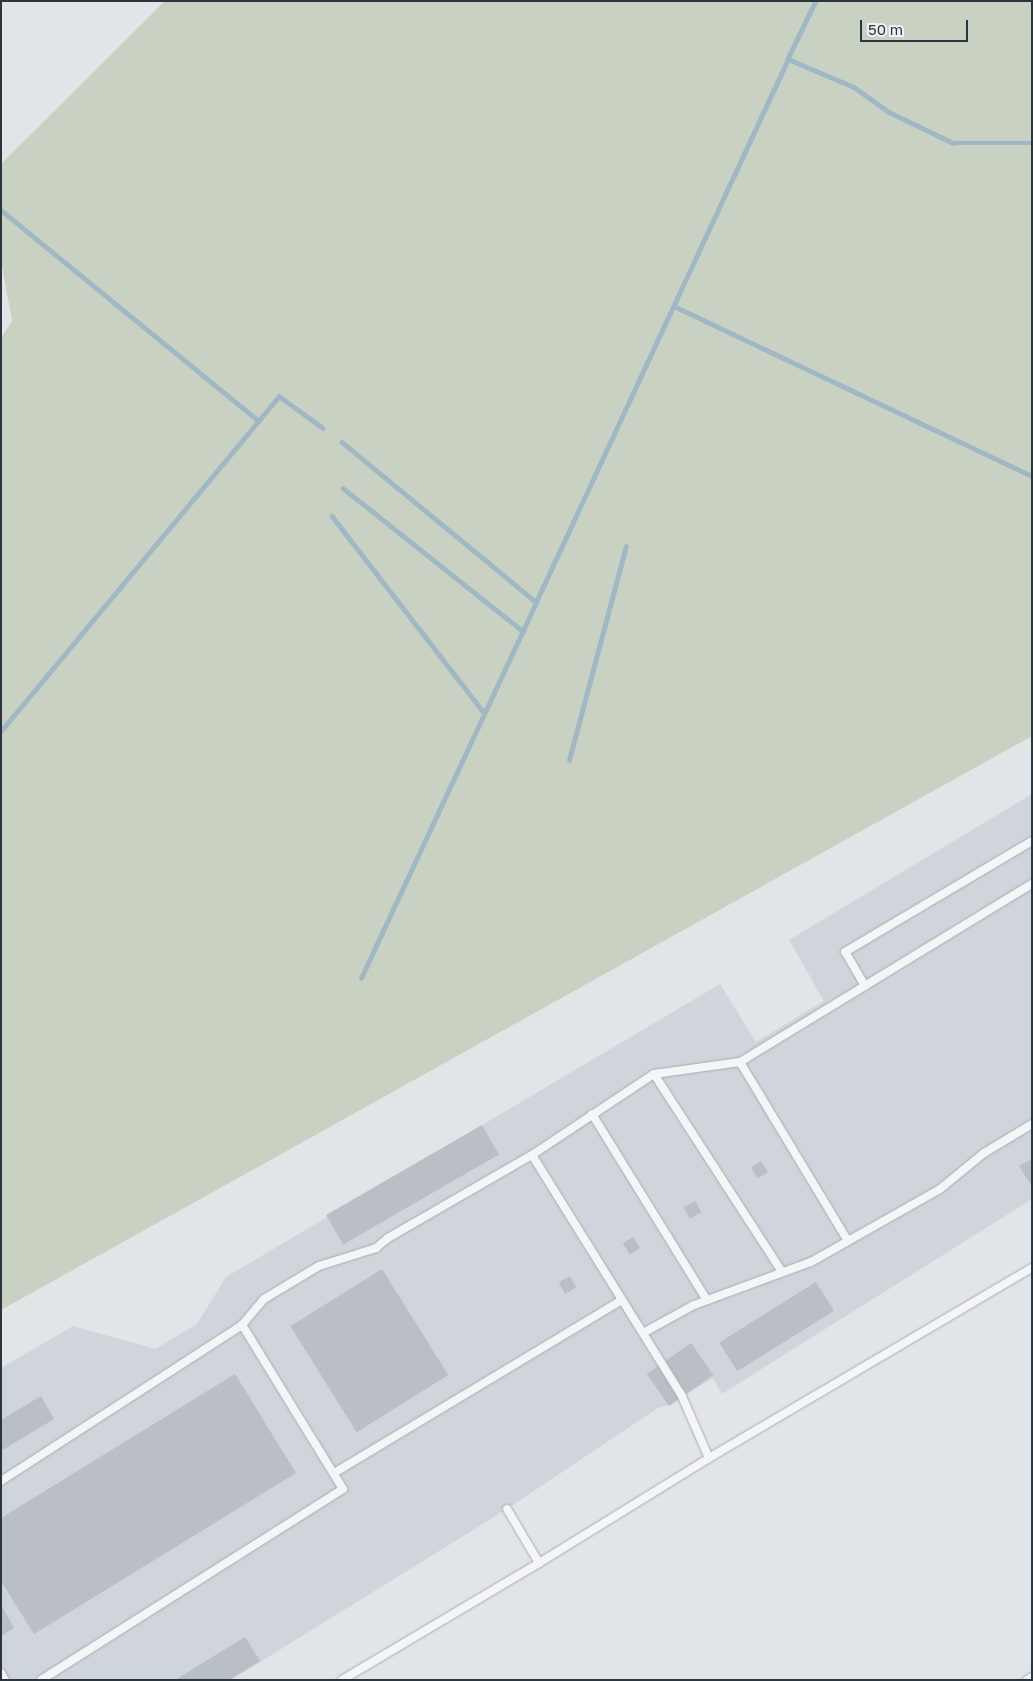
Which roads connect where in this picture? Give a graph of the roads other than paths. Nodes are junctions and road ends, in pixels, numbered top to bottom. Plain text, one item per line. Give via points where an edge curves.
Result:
1 (1032, 841) edge
2 (1032, 884) edge
3 (865, 986) junction
4 (740, 1062) junction
5 (654, 1074) junction
6 (592, 1114) junction
7 (1032, 1124) edge
8 (532, 1155) junction
9 (848, 1241) junction
10 (1032, 1268) edge
11 (782, 1272) junction
12 (622, 1300) junction
13 (707, 1300) junction
14 (242, 1325) junction
15 (643, 1333) junction
16 (709, 1458) junction
17 (334, 1473) junction
18 (1, 1481) edge
19 (507, 1509) dead end
20 (539, 1563) junction
21 (1, 1673) edge
22 (1032, 1677) edge
23 (5, 1680) edge
24 (41, 1680) edge
25 (342, 1680) edge
26 (1027, 1680) edge

1 - 3 lane via 844,952
2 - 3 lane
3 - 4 lane
4 - 5 lane
4 - 9 lane
5 - 6 lane
5 - 11 lane
6 - 8 lane
6 - 13 lane
7 - 9 lane via 984,1152 940,1189
8 - 12 lane
8 - 14 lane via 376,1248 320,1266 264,1300
9 - 11 lane via 811,1262
10 - 16 lane
11 - 13 lane
12 - 15 lane
12 - 17 lane
13 - 15 lane
14 - 17 lane
14 - 18 lane
15 - 16 lane via 681,1394
16 - 20 lane
17 - 24 lane via 343,1490
19 - 20 lane
20 - 25 lane
21 - 23 lane
22 - 26 lane

